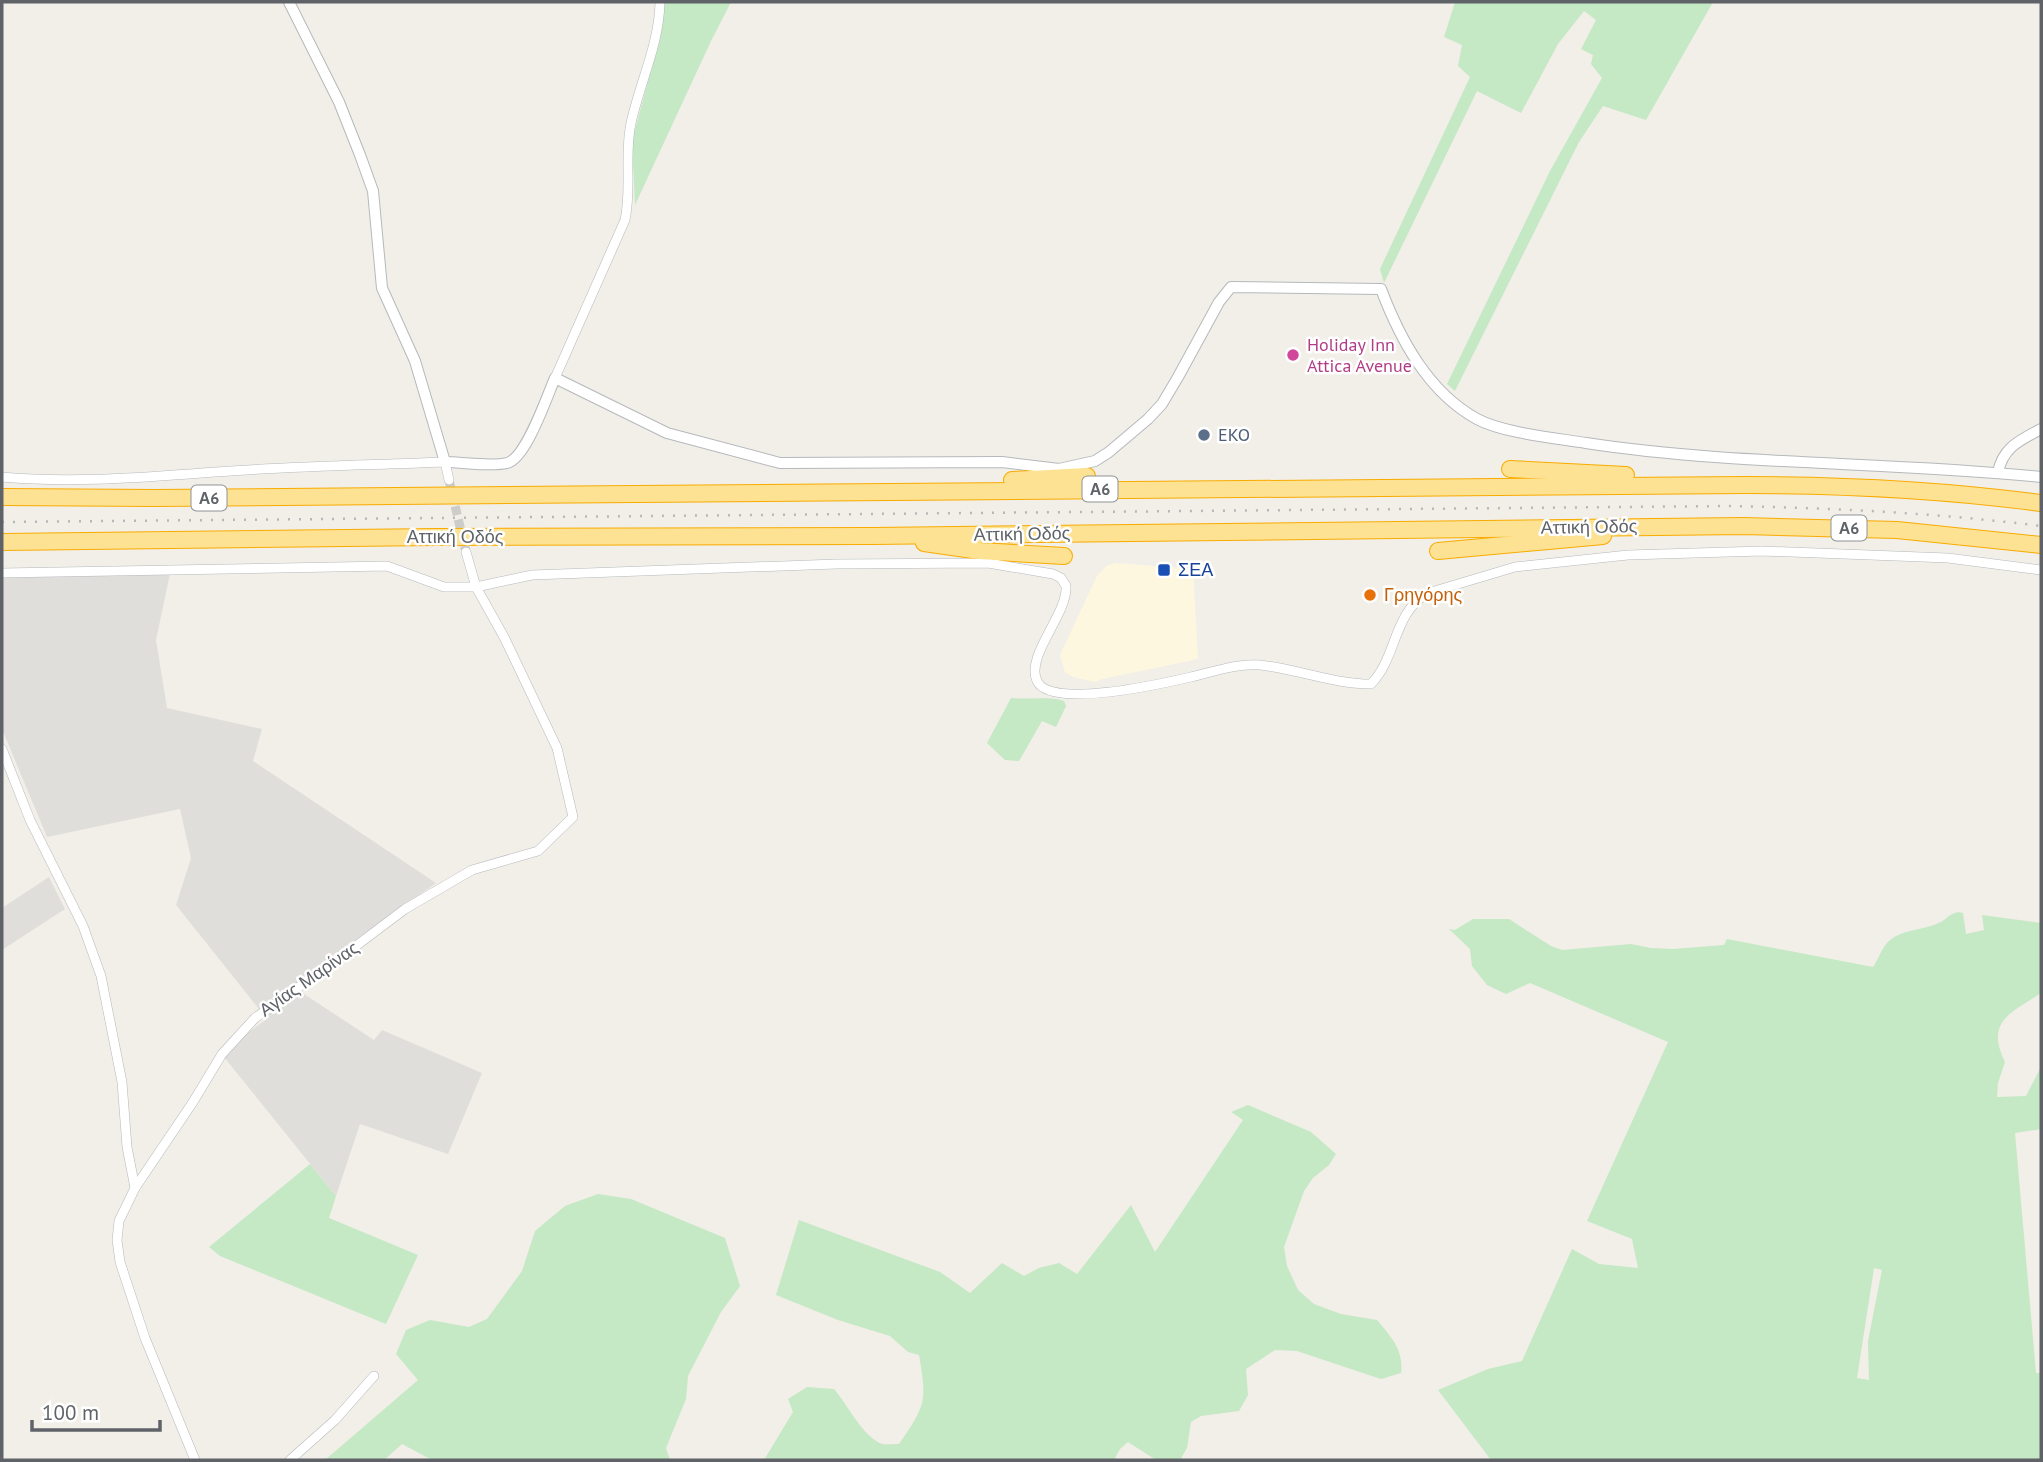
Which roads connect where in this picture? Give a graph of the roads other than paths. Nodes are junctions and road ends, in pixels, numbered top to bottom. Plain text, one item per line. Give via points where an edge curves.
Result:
1 (289, 2) edge
2 (660, 2) edge
3 (555, 378) junction
4 (2041, 429) edge
5 (445, 462) junction
6 (1510, 469) dead end
7 (1998, 473) junction
8 (1087, 476) dead end
9 (2, 477) edge
10 (2041, 477) edge
11 (449, 480) tunnel mouth
12 (1676, 485) junction
13 (771, 491) junction
14 (2, 497) edge
15 (2041, 503) edge
16 (1674, 526) junction
17 (873, 536) junction
18 (50, 541) junction
19 (2, 542) edge
20 (2041, 545) edge
21 (2, 551) edge
22 (1438, 551) dead end
23 (466, 552) tunnel mouth
24 (1064, 556) dead end
25 (2041, 570) edge
26 (2, 573) edge
27 (476, 587) junction
28 (2, 749) edge
29 (135, 1188) junction
30 (374, 1376) dead end
31 (195, 1460) edge
32 (290, 1460) edge

1 - 5 street via 339,102 373,191 382,288 415,361
2 - 3 street via 652,57 628,138 625,220
3 - 5 street via 514,460 504,464
3 - 7 street via 667,433 780,463 1002,462 1059,469 1095,461 1148,419 1173,386 1231,287 1381,289 1398,333 1440,389 1462,410 1504,428 1651,453
4 - 7 street via 2004,453
5 - 9 street via 129,479
5 - 11 street
6 - 12 highway via 1636,476
7 - 10 street
8 - 13 highway via 841,482
12 - 13 highway, Α6
12 - 15 highway, Α6 via 1863,487
13 - 14 highway, Α6
16 - 17 highway, Αττική Οδός / Α6
16 - 20 highway, Αττική Οδός / Α6 via 1858,528
16 - 22 highway
17 - 18 highway, Αττική Οδός / Α6
17 - 24 highway via 980,551
18 - 19 highway, Αττική Οδός / Α6
18 - 21 highway
23 - 27 street
25 - 27 street via 1948,558 1762,551 1628,555 1515,567 1416,599 1371,684 1258,665 1121,692 1054,694 1038,684 1035,672 1064,602 1066,586 1061,578 1032,569 920,562 691,568 532,575
26 - 27 street via 387,566 444,587
27 - 29 street, Αγίας Μαρίνας via 557,748 573,817 538,851 472,870 405,909 255,1018 222,1054
28 - 29 street via 101,976 122,1082
29 - 31 street, Αγίας Μαρίνας via 119,1221 120,1262 145,1338
30 - 32 street via 335,1420

